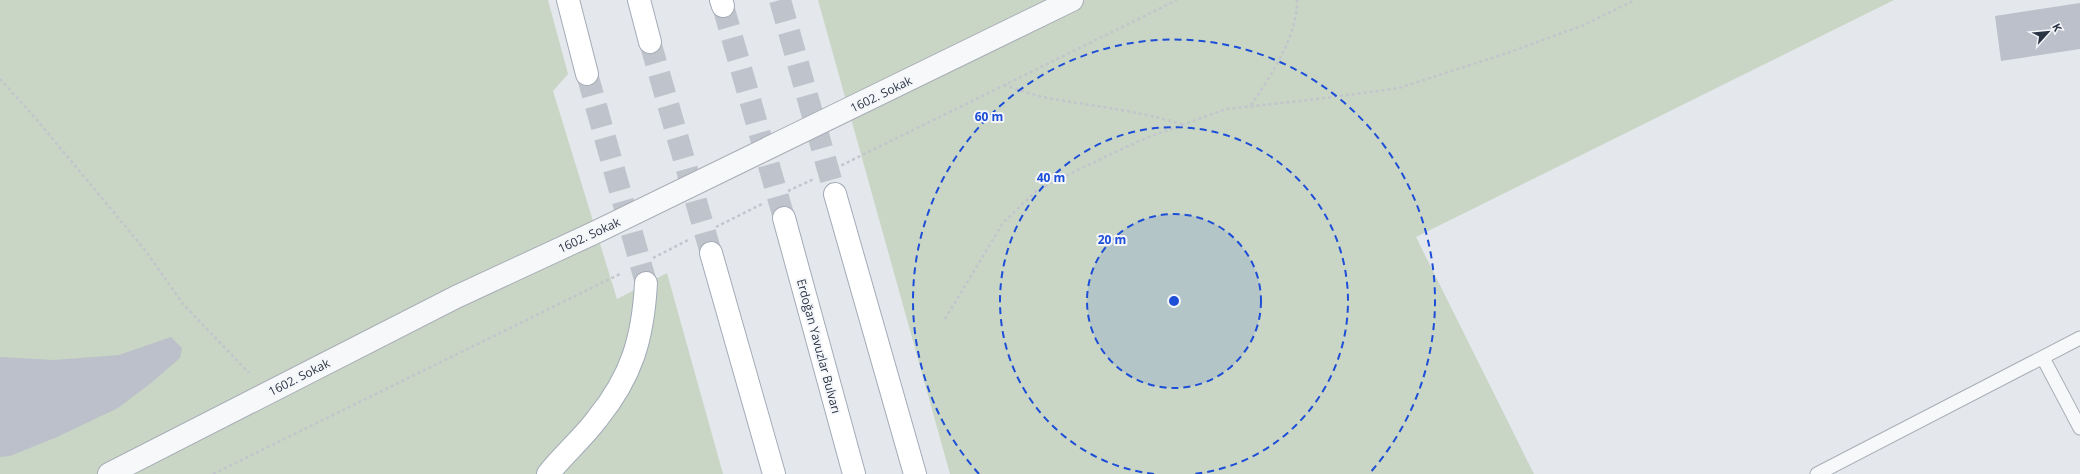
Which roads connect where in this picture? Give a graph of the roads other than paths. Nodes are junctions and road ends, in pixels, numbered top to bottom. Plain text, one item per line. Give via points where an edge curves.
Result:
1 (568, 0) edge
2 (639, 0) edge
3 (1072, 0) edge
4 (650, 42) tunnel mouth
5 (587, 74) tunnel mouth
6 (835, 194) tunnel mouth
7 (784, 218) tunnel mouth
8 (711, 253) tunnel mouth
9 (646, 283) tunnel mouth
10 (2080, 338) edge
11 (2043, 358) junction
12 (2080, 428) edge
13 (109, 474) edge
14 (548, 474) edge
15 (774, 474) edge
16 (854, 474) edge
17 (915, 474) edge
18 (1817, 474) edge

1 - 5 main road
2 - 4 main road
3 - 13 street, 1602. Sokak via 596,232 456,297
6 - 17 main road
7 - 16 main road, Erdoğan Yavuzlar Bulvarı
8 - 15 main road
9 - 14 main road via 645,314 631,367 597,420
10 - 11 lane
11 - 12 lane
11 - 18 lane

